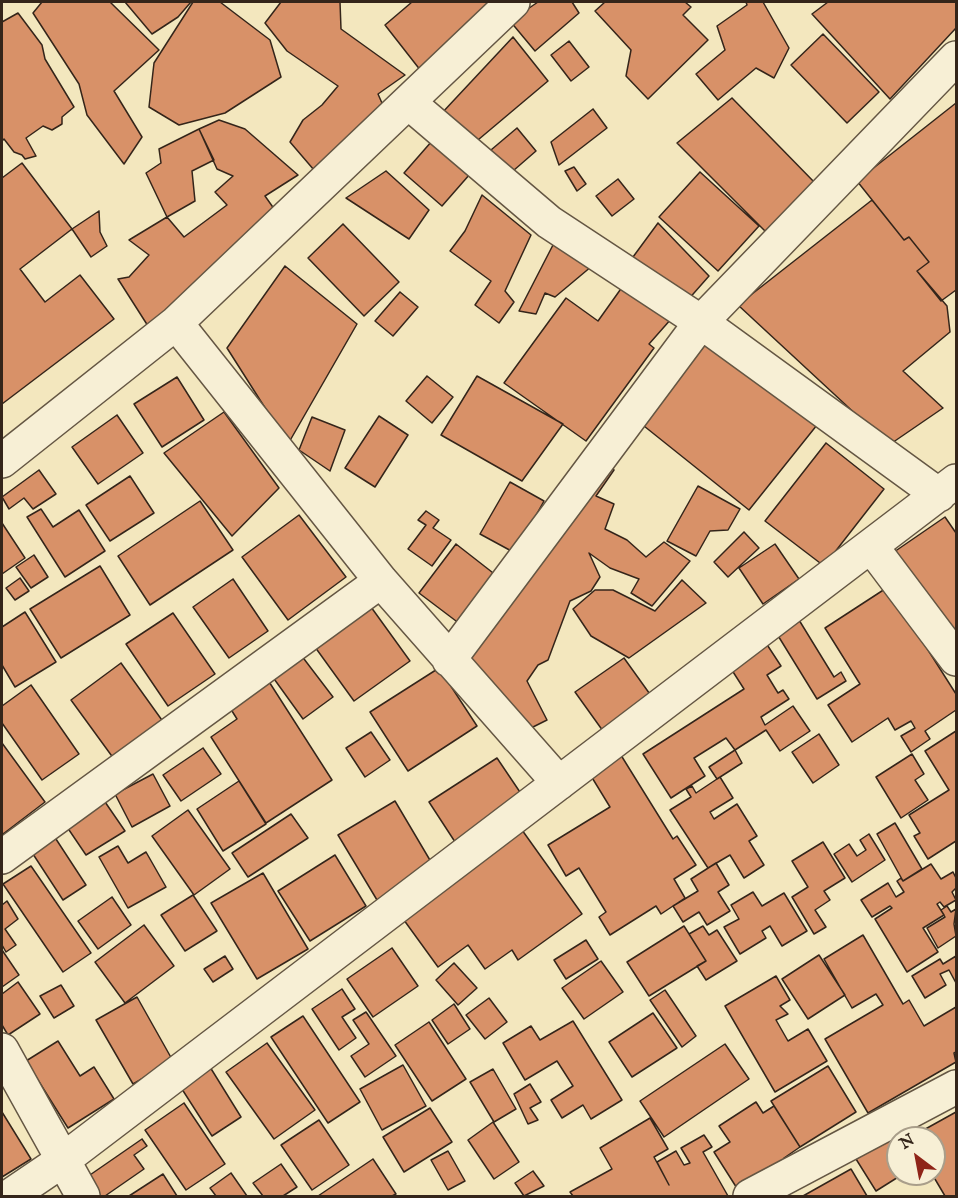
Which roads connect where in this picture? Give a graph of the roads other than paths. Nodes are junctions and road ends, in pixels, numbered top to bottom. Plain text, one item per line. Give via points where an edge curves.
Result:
1 (513, 2) edge
2 (957, 58) edge
3 (408, 102) junction
4 (701, 322) junction
5 (176, 323) junction
6 (2, 461) edge
7 (948, 488) edge
8 (871, 546) junction
9 (381, 581) junction
10 (957, 659) edge
11 (449, 660) junction
12 (559, 783) junction
13 (2, 857) edge
14 (2, 1050) edge
15 (957, 1087) edge
16 (63, 1160) junction
17 (10, 1197) edge
18 (83, 1197) edge
19 (750, 1197) edge

1 - 3 street
2 - 4 street
3 - 4 street via 549,222
3 - 5 street
4 - 7 street
4 - 11 street
5 - 6 street
5 - 9 street
7 - 8 street
8 - 10 street
8 - 12 street
9 - 11 street
9 - 13 street
11 - 12 street
12 - 16 street
14 - 16 street
15 - 19 street
16 - 17 street
16 - 18 street

